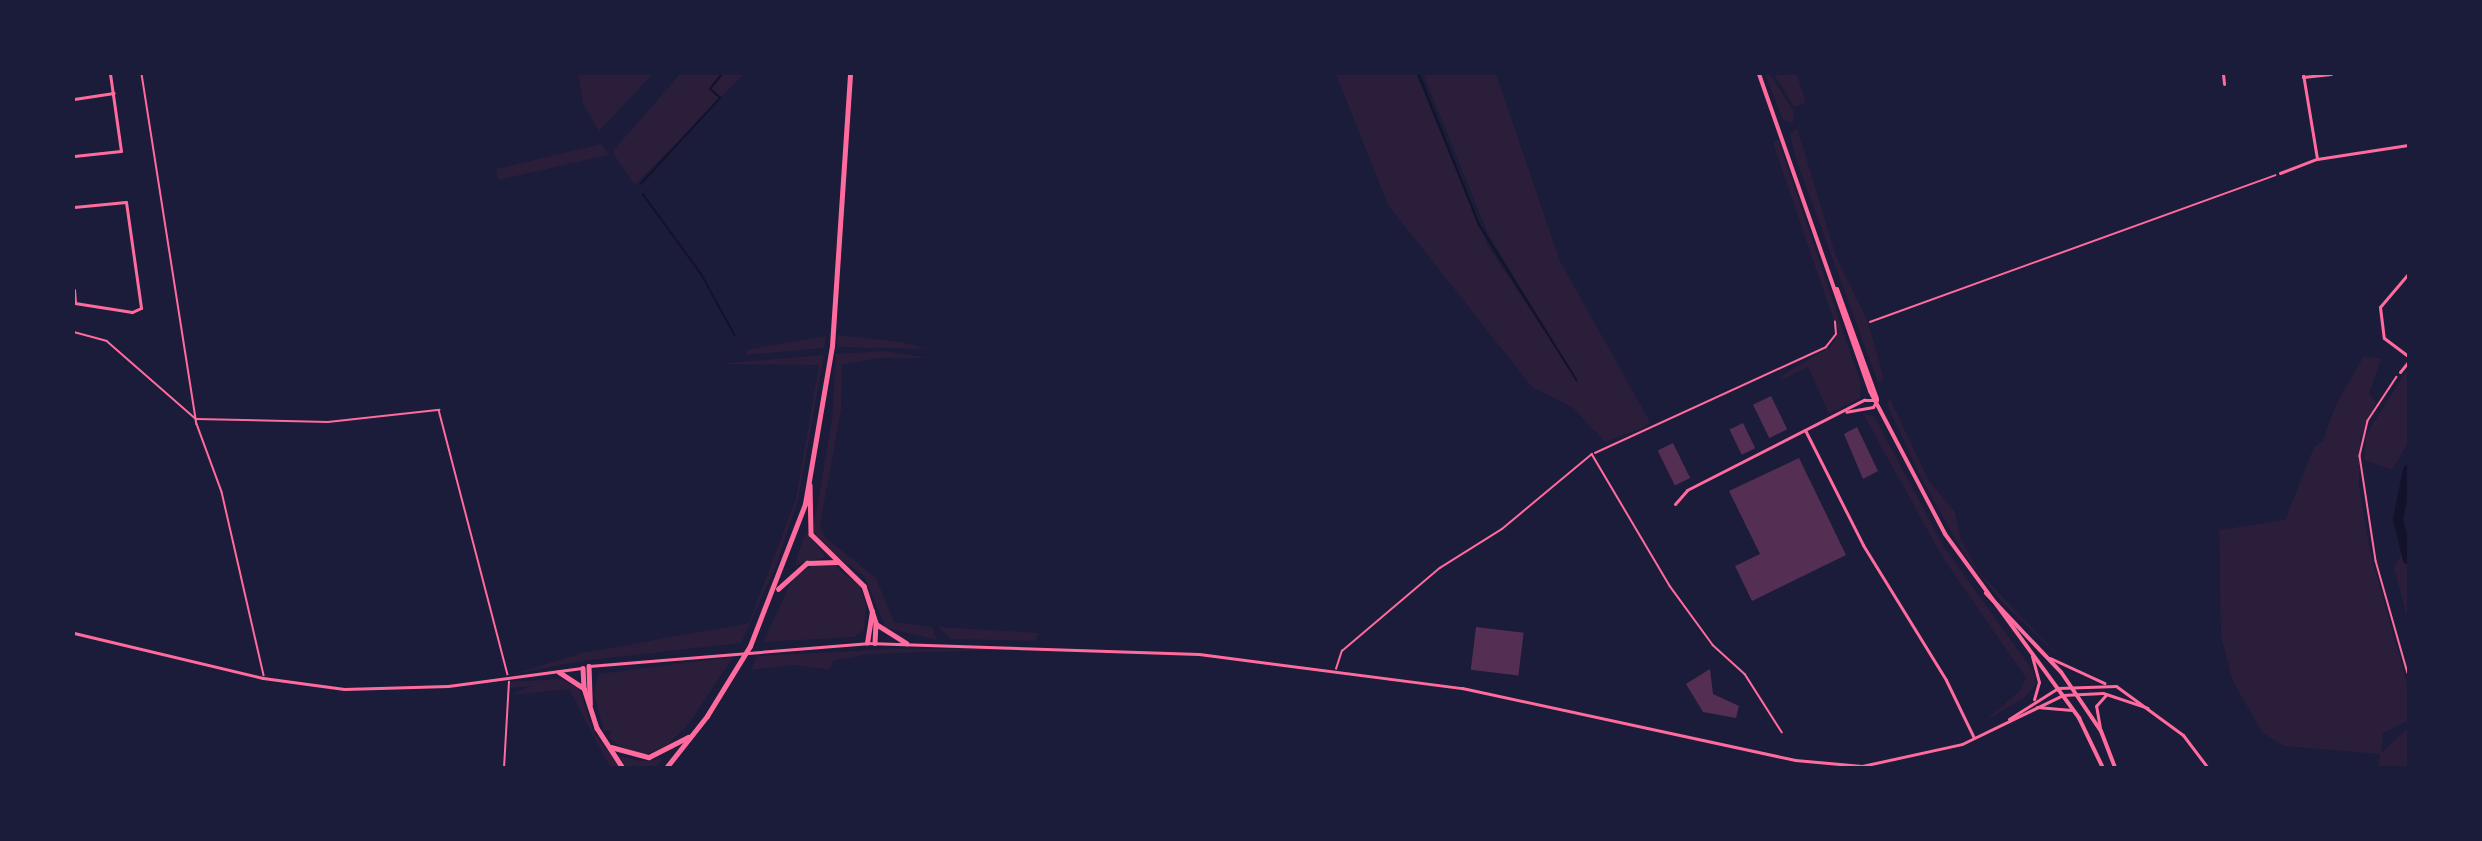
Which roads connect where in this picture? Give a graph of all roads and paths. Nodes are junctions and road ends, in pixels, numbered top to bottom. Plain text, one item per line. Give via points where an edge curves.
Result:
1 (110, 74) edge
2 (142, 74) edge
3 (850, 74) edge
4 (1759, 74) edge
5 (2223, 74) edge
6 (2331, 74) edge
7 (2303, 75) edge
8 (2224, 84) dead end
9 (114, 93) junction
10 (74, 99) edge
11 (2409, 146) edge
12 (74, 156) edge
13 (2317, 159) junction
14 (2280, 173) joint
15 (74, 207) edge
16 (2409, 274) edge
17 (1832, 280) junction
18 (74, 290) edge
19 (1835, 322) dead end
20 (1870, 322) dead end
21 (74, 332) edge
22 (2409, 357) edge
23 (2409, 362) edge
24 (2400, 372) joint
25 (1877, 400) junction
26 (1846, 412) junction
27 (196, 419) junction
28 (1805, 430) junction
29 (1592, 454) junction
30 (810, 483) junction
31 (1675, 504) dead end
32 (840, 563) junction
33 (776, 591) junction
34 (1985, 593) junction
35 (872, 611) junction
36 (876, 624) junction
37 (74, 633) edge
38 (867, 643) junction
39 (875, 643) junction
40 (907, 643) junction
41 (2032, 654) junction
42 (2048, 657) junction
43 (586, 667) junction
44 (1336, 669) junction
45 (559, 672) junction
46 (2409, 673) edge
47 (263, 678) junction
48 (508, 679) junction
49 (2108, 684) junction
50 (2071, 687) junction
51 (584, 688) junction
52 (2058, 688) junction
53 (2076, 694) junction
54 (2107, 694) junction
55 (2063, 695) junction
56 (2032, 700) junction
57 (590, 704) junction
58 (2035, 707) junction
59 (2148, 708) junction
60 (2074, 711) junction
61 (2008, 720) junction
62 (2101, 731) junction
63 (1782, 732) dead end
64 (693, 735) junction
65 (1974, 738) junction
66 (611, 747) junction
67 (504, 768) edge
68 (623, 768) edge
69 (666, 768) edge
70 (2103, 768) edge
71 (2115, 768) edge
72 (2208, 768) edge

1 - 9 street
2 - 27 path
3 - 30 highway via 832,346
4 - 17 main road
5 - 8 street
6 - 7 street
7 - 13 street
9 - 10 street
9 - 12 street via 121,151
11 - 13 street
13 - 14 street
14 - 20 path
15 - 18 street via 126,202 141,308 132,312 75,303
16 - 22 street via 2380,307 2384,338
17 - 25 main road
17 - 25 main road
19 - 29 path via 1836,334 1826,347
21 - 27 path via 106,341
23 - 24 street
24 - 46 path via 2368,421 2360,456 2376,561
25 - 26 street
25 - 26 street via 1873,407
25 - 34 main road via 1929,508
26 - 28 street
27 - 47 path via 252,604 267,668
27 - 48 path via 328,422 439,410
28 - 31 street via 1687,490
28 - 65 street via 1863,545 1946,680
29 - 44 lane via 1502,530 1413,590 1342,651
29 - 63 lane via 1670,586 1713,645 1745,674
30 - 32 highway via 811,534
30 - 33 highway
32 - 33 highway via 807,563
32 - 35 highway via 862,582
33 - 64 highway via 734,675
34 - 41 main road
34 - 42 main road
35 - 36 highway
35 - 38 highway
36 - 39 highway
36 - 40 highway
37 - 47 street
38 - 39 street
38 - 43 street via 723,651
39 - 40 street
40 - 44 street via 1101,647
41 - 52 main road
41 - 56 street via 2039,682
42 - 49 street
42 - 50 main road
43 - 45 street
43 - 51 highway
43 - 57 highway
44 - 65 street via 1461,688 1796,760 1886,764
45 - 48 street
45 - 51 highway
47 - 48 street via 398,689
48 - 67 path
49 - 50 street
49 - 59 street
50 - 52 street
50 - 53 main road
51 - 57 highway
52 - 55 main road
52 - 56 street
53 - 54 street
53 - 55 street
53 - 62 main road
54 - 59 street
54 - 62 street via 2096,706
55 - 58 street
55 - 60 main road
56 - 61 street
57 - 66 highway
58 - 60 street
58 - 61 street
59 - 72 street via 2183,735
60 - 70 main road
61 - 65 street
62 - 71 main road
64 - 66 highway via 649,757
64 - 69 highway
66 - 68 highway

